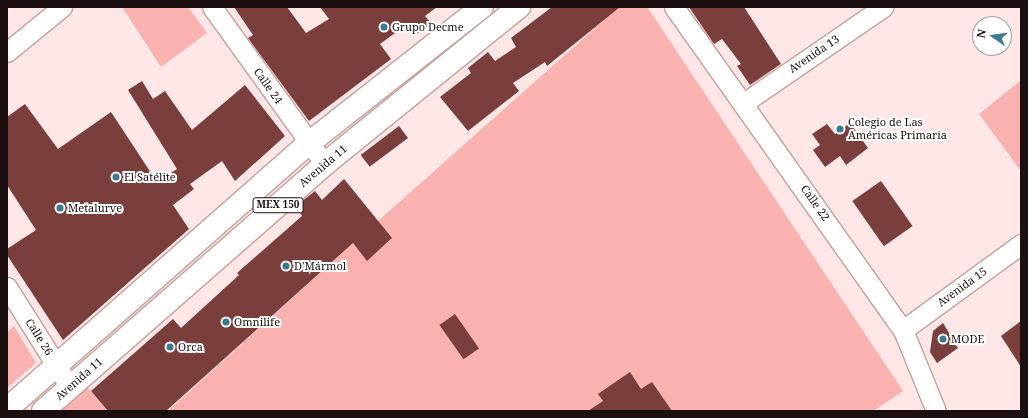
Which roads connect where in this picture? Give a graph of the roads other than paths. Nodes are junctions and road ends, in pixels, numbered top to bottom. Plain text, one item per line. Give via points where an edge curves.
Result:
1 (62, 7) edge
2 (212, 7) edge
3 (519, 7) edge
4 (674, 7) edge
5 (883, 7) edge
6 (475, 12) edge
7 (482, 36) junction
8 (7, 52) edge
9 (745, 102) junction
10 (309, 143) junction
11 (325, 164) junction
12 (1021, 244) edge
13 (7, 286) edge
14 (144, 288) junction
15 (160, 309) junction
16 (903, 330) junction
17 (56, 364) junction
18 (70, 387) junction
19 (7, 409) edge
20 (43, 411) edge
21 (936, 411) edge

1 - 8 street
2 - 10 street, Calle 24
3 - 7 main road, Avenida 11 / MEX 150
4 - 9 street, Calle 22
5 - 9 street, Avenida 13
6 - 7 main road
6 - 10 main road, MEX 150
7 - 11 main road, Avenida 11 / MEX 150
9 - 16 street, Calle 22
10 - 11 street, Calle 24
10 - 14 main road, MEX 150
11 - 15 main road, Avenida 11 / MEX 150
12 - 16 street, Avenida 15
13 - 17 street, Calle 26
14 - 15 main road
14 - 17 main road, MEX 150
15 - 18 main road, Avenida 11 / MEX 150
16 - 21 street, Calle 22
17 - 18 street, Calle 26
17 - 19 main road, MEX 150
18 - 20 main road, Avenida 11 / MEX 150

